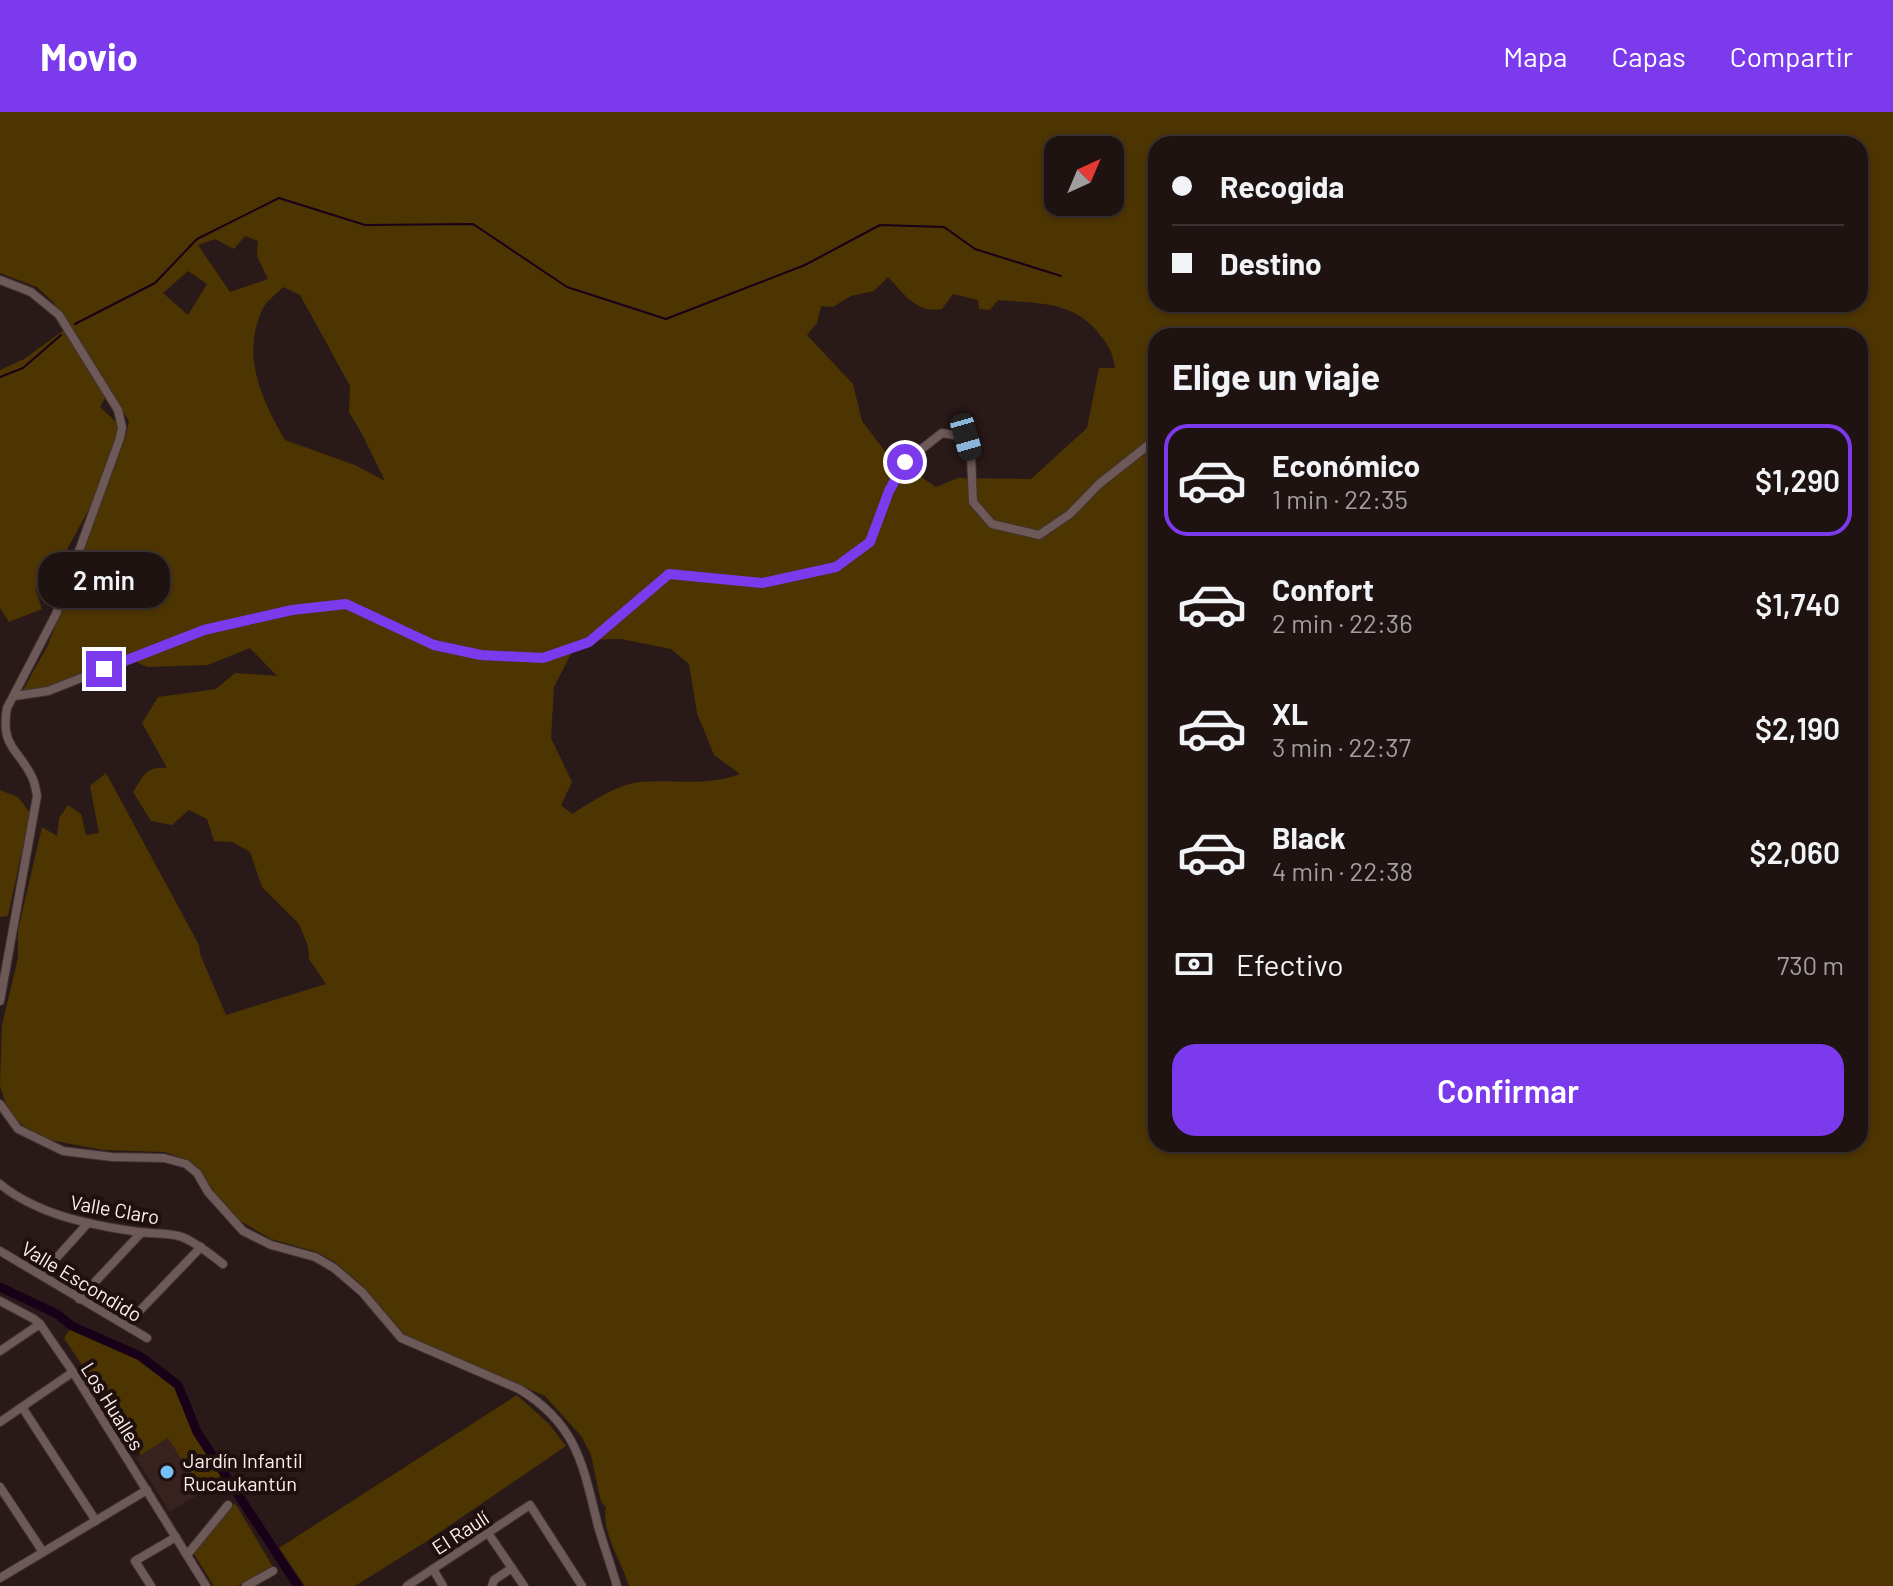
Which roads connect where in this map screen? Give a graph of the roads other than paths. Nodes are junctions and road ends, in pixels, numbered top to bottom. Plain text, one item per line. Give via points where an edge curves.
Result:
1 (0, 280) edge
2 (1148, 445) edge
3 (15, 696) junction
4 (0, 1001) edge
5 (0, 1104) edge
6 (0, 1184) edge
7 (88, 1223) junction
8 (141, 1233) junction
9 (201, 1247) junction
10 (0, 1251) edge
11 (223, 1264) dead end
12 (41, 1275) junction
13 (79, 1299) junction
14 (0, 1301) edge
15 (40, 1324) junction
16 (126, 1325) junction
17 (147, 1338) dead end
18 (0, 1351) edge
19 (73, 1372) junction
20 (22, 1407) junction
21 (0, 1422) edge
22 (0, 1487) edge
23 (147, 1490) junction
24 (228, 1505) dead end
25 (96, 1521) junction
26 (488, 1533) junction
27 (176, 1537) junction
28 (43, 1552) junction
29 (187, 1555) junction
30 (512, 1568) junction
31 (433, 1569) junction
32 (273, 1571) dead end
33 (0, 1578) edge
34 (151, 1586) edge
35 (206, 1586) edge
36 (246, 1586) edge
37 (407, 1586) edge
38 (443, 1586) edge
39 (492, 1586) edge
40 (524, 1586) edge
41 (582, 1586) edge
42 (617, 1586) edge

1 - 3 street via 31,292 59,315 115,405 122,427 56,614
2 - 3 street via 1039,535 992,524 973,502 966,437 942,433 905,462 870,542 836,567 762,583 669,574 589,642 543,658 481,655 434,645 346,604 204,630 48,691
3 - 4 street via 7,708 5,736 32,777 37,796
5 - 42 street via 18,1129 63,1151 180,1161 197,1173 243,1231 334,1268 401,1338 534,1398 581,1457
6 - 7 street, Valle Claro via 44,1210
7 - 8 street, Valle Claro
7 - 12 street
8 - 9 street, Valle Claro via 178,1235
8 - 13 street
9 - 11 street, Valle Claro
9 - 16 street
10 - 12 street, Valle Escondido
12 - 13 street, Valle Escondido
13 - 16 street, Valle Escondido
14 - 15 street, Los Hualles
15 - 18 street
15 - 19 street, Los Hualles
16 - 17 street, Valle Escondido
19 - 20 street
19 - 23 street, Los Hualles
20 - 21 street
20 - 25 street
22 - 28 street
23 - 25 street
23 - 27 street, Los Hualles
24 - 29 street
25 - 28 street
26 - 30 street
26 - 31 street, El Raulí
26 - 41 street, El Raulí via 530,1505
27 - 29 street, Los Hualles
27 - 34 street via 135,1561
28 - 33 street
29 - 35 street, Los Hualles
30 - 39 street
30 - 40 street
31 - 37 street, El Raulí
31 - 38 street
32 - 36 street

